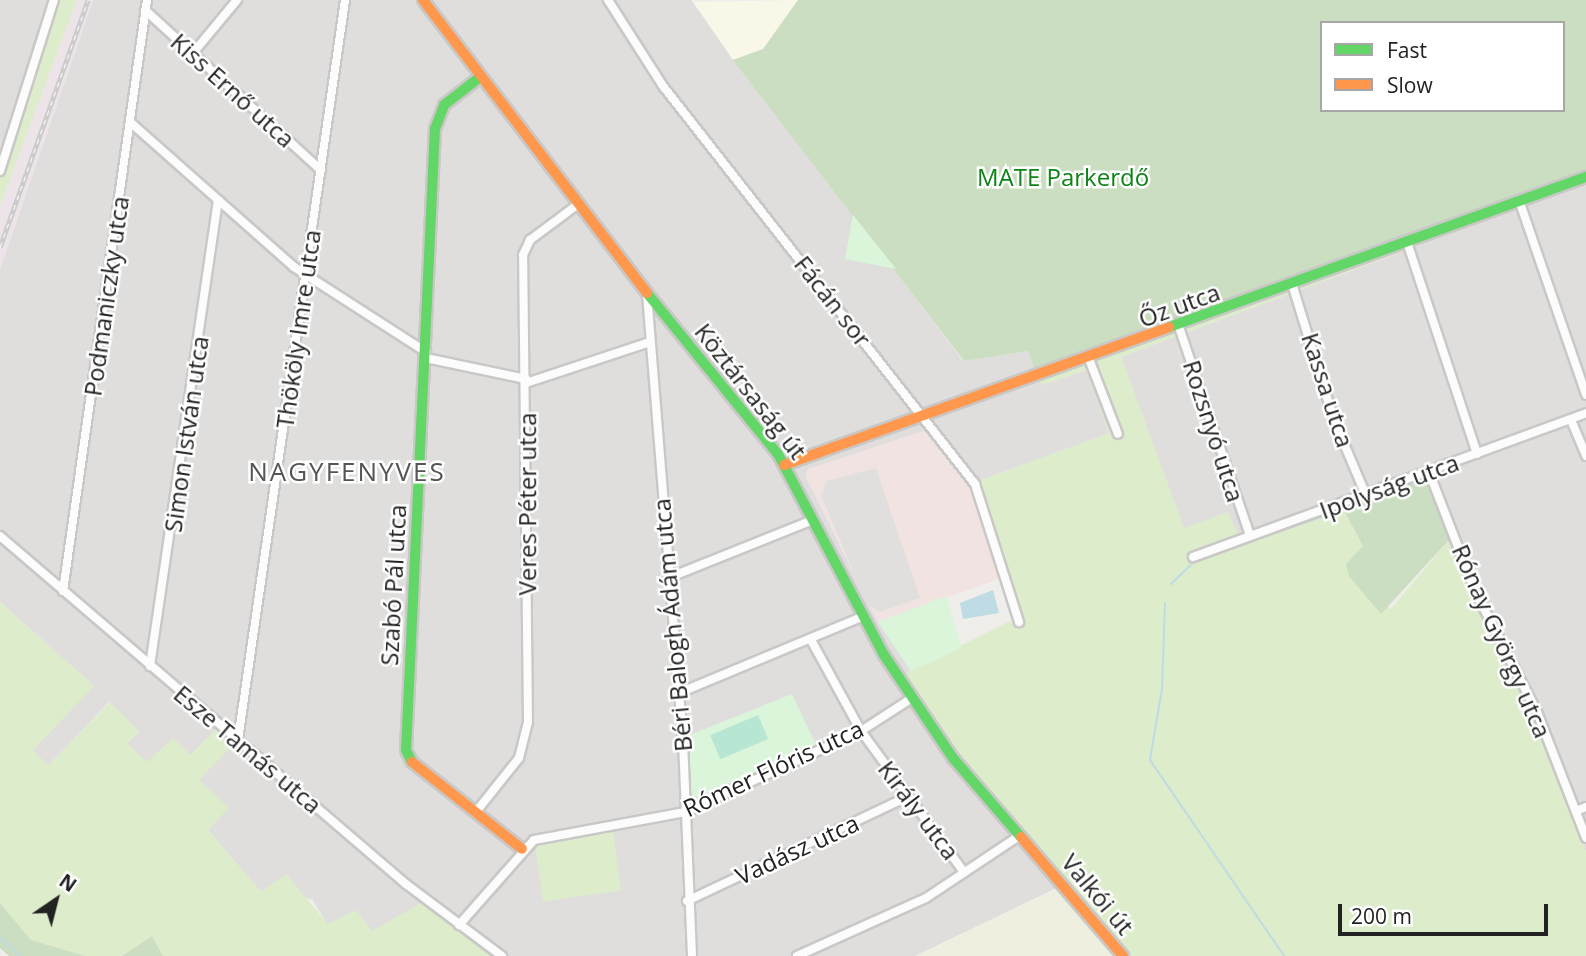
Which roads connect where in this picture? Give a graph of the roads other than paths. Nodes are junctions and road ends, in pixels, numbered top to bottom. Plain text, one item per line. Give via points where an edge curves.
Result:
1 (54, 0) edge
2 (147, 0) edge
3 (237, 0) edge
4 (345, 0) edge
5 (423, 0) edge
6 (608, 0) edge
7 (145, 10) junction
8 (193, 53) junction
9 (480, 77) junction
10 (130, 122) junction
11 (321, 170) junction
12 (0, 171) edge
13 (1586, 177) edge
14 (218, 200) junction
15 (1519, 200) junction
16 (577, 205) junction
17 (1408, 244) junction
18 (306, 272) junction
19 (1293, 287) junction
20 (647, 295) junction
21 (1179, 327) junction
22 (647, 343) junction
23 (426, 355) junction
24 (1089, 359) junction
25 (526, 381) junction
26 (1586, 395) edge
27 (1586, 413) edge
28 (924, 418) junction
29 (1571, 420) junction
30 (1118, 434) dead end
31 (1478, 454) junction
32 (1586, 456) edge
33 (785, 465) junction
34 (1429, 472) junction
35 (1365, 493) junction
36 (813, 520) junction
37 (1250, 535) junction
38 (0, 536) edge
39 (1192, 557) dead end
40 (668, 578) junction
41 (63, 591) junction
42 (862, 617) junction
43 (1019, 622) dead end
44 (811, 640) junction
45 (150, 666) junction
46 (678, 693) junction
47 (912, 698) junction
48 (861, 731) junction
49 (238, 740) junction
50 (907, 797) junction
51 (1586, 807) edge
52 (1576, 811) junction
53 (685, 812) junction
54 (475, 813) junction
55 (1019, 835) junction
56 (1586, 838) edge
57 (522, 849) junction
58 (1041, 860) joint
59 (964, 872) junction
60 (687, 901) junction
61 (459, 925) junction
62 (502, 956) edge
63 (692, 956) edge
64 (797, 956) edge
65 (1123, 956) edge

1 - 12 street
2 - 7 street, Podmaniczky utca
3 - 8 street
4 - 11 street, Thököly Imre utca
5 - 9 street, Köztársaság út
6 - 28 street, Fácán sor via 663,86
7 - 8 street, Kiss Ernő utca
7 - 10 street, Podmaniczky utca
8 - 11 street, Kiss Ernő utca
9 - 16 street, Köztársaság út
9 - 23 street, Szabó Pál utca via 444,105 435,129
10 - 14 street
10 - 41 street, Podmaniczky utca
11 - 18 street, Thököly Imre utca
13 - 15 street, Őz utca
14 - 18 street
14 - 45 street, Simon István utca
15 - 17 street, Őz utca
15 - 26 street
16 - 20 street, Köztársaság út
16 - 25 street, Veres Péter utca via 524,248
17 - 19 street, Őz utca
17 - 31 street
18 - 23 street
18 - 49 street, Thököly Imre utca
19 - 21 street, Őz utca
19 - 35 street, Kassa utca via 1334,420
20 - 22 street, Béri Balogh Ádám utca
20 - 33 street, Köztársaság út
21 - 24 street, Őz utca
21 - 37 street, Rozsnyó utca
22 - 25 street
22 - 40 street, Béri Balogh Ádám utca
23 - 25 street
23 - 54 street, Szabó Pál utca via 406,750 414,767
24 - 28 street, Őz utca
24 - 30 street
25 - 54 street, Veres Péter utca via 527,734 513,767
27 - 29 street, Ipolyság utca
28 - 33 street, Őz utca
28 - 43 street, Fácán sor via 975,484
29 - 31 street, Ipolyság utca
29 - 32 street
31 - 34 street, Ipolyság utca
33 - 36 street, Köztársaság út
34 - 35 street, Ipolyság utca
34 - 52 street, Rónay György utca via 1476,593 1538,712
35 - 37 street, Ipolyság utca
36 - 40 street
36 - 42 street, Köztársaság út
37 - 39 street, Ipolyság utca
38 - 41 street, Esze Tamás utca
40 - 46 street, Béri Balogh Ádám utca
41 - 45 street, Esze Tamás utca
42 - 44 street
42 - 47 street, Köztársaság út
44 - 46 street
44 - 48 street, Király utca
45 - 49 street, Esze Tamás utca
46 - 53 street, Béri Balogh Ádám utca
47 - 48 street, Rómer Flóris utca
47 - 55 street, Köztársaság út
48 - 50 street, Király utca
48 - 53 street, Rómer Flóris utca
49 - 61 street, Esze Tamás utca
50 - 59 street, Király utca
50 - 60 street, Vadász utca
51 - 52 street
52 - 56 street, Rónay György utca
53 - 57 street, Rómer Flóris utca via 543,837
53 - 60 street, Béri Balogh Ádám utca
54 - 57 street, Szabó Pál utca
55 - 58 street, Köztársaság út
55 - 59 street
57 - 61 street, Rómer Flóris utca
58 - 65 street, Valkói út
59 - 64 street via 926,898
60 - 63 street, Béri Balogh Ádám utca
61 - 62 street, Esze Tamás utca

